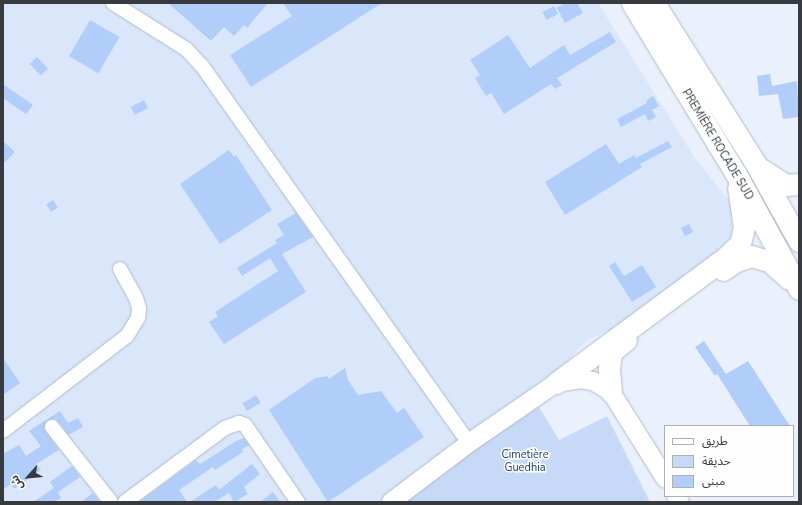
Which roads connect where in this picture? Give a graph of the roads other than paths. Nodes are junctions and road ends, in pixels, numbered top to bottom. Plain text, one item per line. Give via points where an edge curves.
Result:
1 (113, 3) edge
2 (632, 3) edge
3 (654, 3) edge
4 (757, 166) junction
5 (736, 174) junction
6 (799, 184) edge
7 (799, 241) edge
8 (120, 269) dead end
9 (799, 288) edge
10 (556, 383) junction
11 (611, 392) junction
12 (52, 427) dead end
13 (3, 431) edge
14 (469, 443) junction
15 (664, 476) edge
16 (111, 502) edge
17 (125, 502) edge
18 (298, 502) edge
19 (391, 502) edge

1 - 14 street via 186,49 202,66
2 - 5 highway, PREMIÈRE ROCADE SUD
3 - 4 highway, PREMIÈRE ROCADE SUD
4 - 6 highway via 786,185
4 - 7 highway, PREMIÈRE ROCADE SUD
5 - 9 highway, PREMIÈRE ROCADE SUD
5 - 10 highway via 744,227 740,244
8 - 13 street via 139,308 138,318 126,336
9 - 11 highway via 768,261 751,256 736,261 612,352 609,369
10 - 11 main road via 586,380
10 - 14 main road
11 - 15 main road
12 - 16 street
14 - 19 main road
17 - 18 street via 225,428 239,424 245,425

